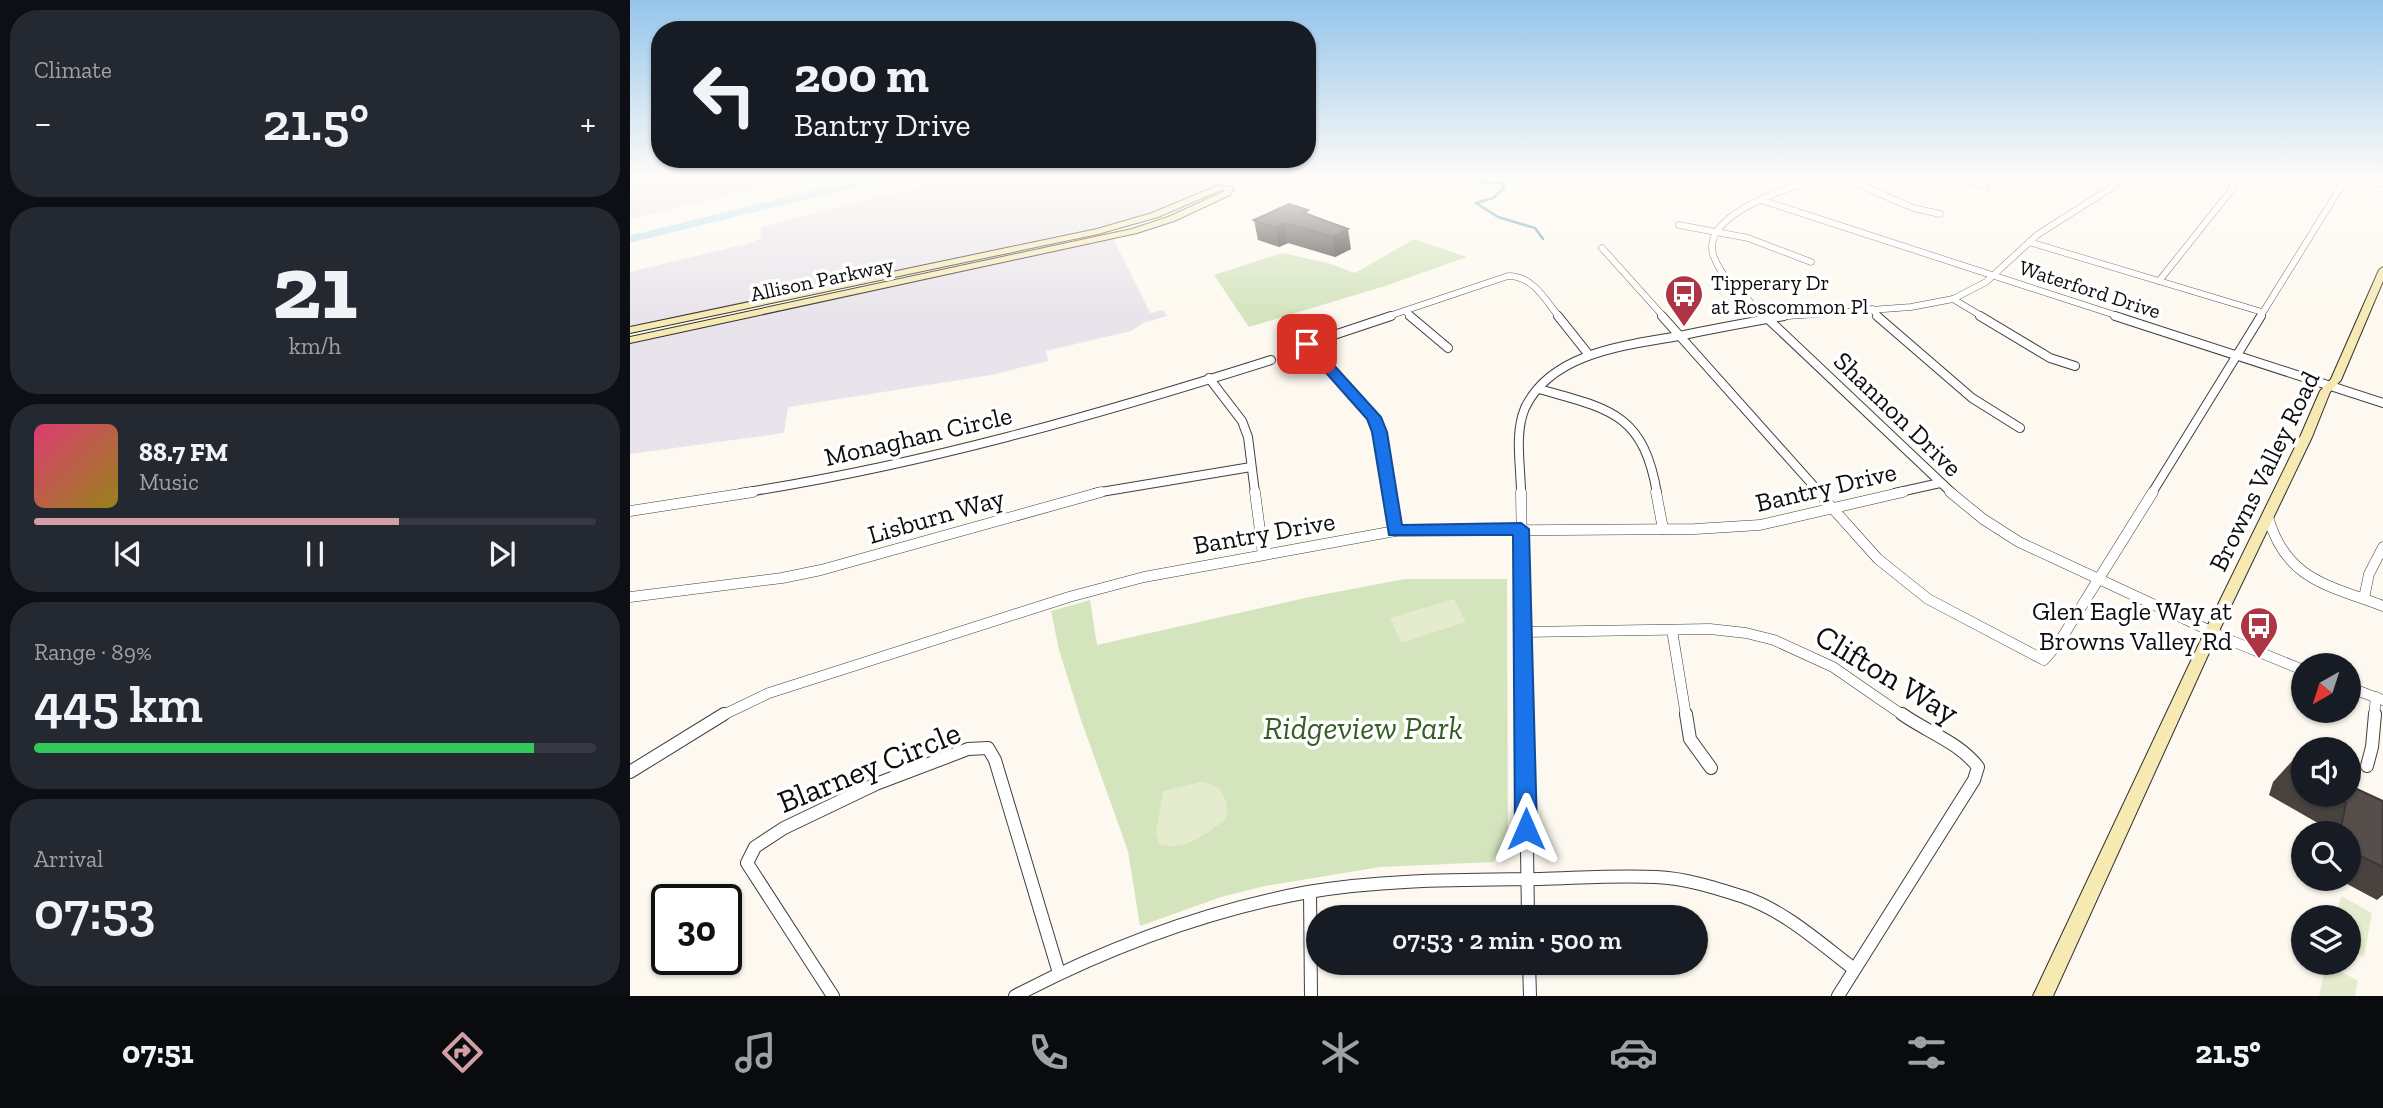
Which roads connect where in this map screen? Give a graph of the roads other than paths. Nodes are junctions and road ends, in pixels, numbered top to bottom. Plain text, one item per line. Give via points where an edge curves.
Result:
1 (1127, 223) edge
2 (1155, 223) edge
3 (1723, 223) edge
4 (1832, 223) edge
5 (2057, 223) edge
6 (2205, 223) edge
7 (2318, 223) edge
8 (1679, 225) dead end
9 (1717, 232) junction
10 (2029, 242) junction
11 (1602, 248) dead end
12 (1811, 262) dead end
13 (2383, 270) edge
14 (1993, 276) junction
15 (2159, 281) junction
16 (1953, 299) junction
17 (1872, 309) junction
18 (1405, 311) junction
19 (2262, 312) junction
20 (1769, 318) junction
21 (630, 330) edge
22 (1679, 335) junction
23 (630, 340) edge
24 (1448, 348) dead end
25 (1589, 355) junction
26 (2237, 355) junction
27 (1271, 360) dead end
28 (2075, 366) dead end
29 (1209, 378) junction
30 (2330, 385) junction
31 (1539, 389) junction
32 (2383, 402) edge
33 (2020, 428) dead end
34 (1251, 467) junction
35 (1940, 483) junction
36 (1833, 508) junction
37 (630, 511) edge
38 (2268, 517) junction
39 (1521, 529) junction
40 (1663, 529) junction
41 (1395, 531) junction
42 (2383, 547) edge
43 (1263, 554) junction
44 (2379, 561) edge
45 (2099, 579) junction
46 (630, 597) edge
47 (2364, 598) junction
48 (2383, 606) edge
49 (1672, 630) junction
50 (2212, 631) junction
51 (1524, 632) junction
52 (2291, 665) edge
53 (2361, 692) edge
54 (2379, 699) edge
55 (2367, 766) dead end
56 (1711, 768) dead end
57 (630, 772) edge
58 (1527, 880) junction
59 (1310, 892) junction
60 (1528, 905) edge
61 (1854, 969) junction
62 (1059, 973) junction
63 (1529, 975) edge
64 (833, 996) edge
65 (1015, 996) edge
66 (1311, 996) edge
67 (1530, 996) edge
68 (1838, 996) edge
69 (2043, 996) edge

1 - 21 street, Allison Parkway
2 - 23 street, Allison Parkway
3 - 9 street
4 - 14 street, Waterford Drive
5 - 10 street
6 - 15 street
7 - 19 street
8 - 9 street
9 - 12 street via 1748,238
9 - 20 street, Shannon Drive via 1712,244 1714,261
10 - 14 street
10 - 15 street
11 - 22 street
13 - 30 street, Browns Valley Road
14 - 16 street
14 - 26 street, Waterford Drive
15 - 19 street
16 - 17 street
16 - 28 street via 2050,358
17 - 20 street
17 - 33 street via 1982,405
18 - 24 street
18 - 25 street via 1518,276 1531,282
18 - 41 street via 1307,344 1374,417
19 - 26 street
20 - 22 street
20 - 35 street, Shannon Drive
22 - 25 street
22 - 36 street
25 - 31 street via 1561,369
26 - 30 street, Waterford Drive
26 - 45 street
27 - 29 street, Monaghan Circle
29 - 34 street via 1242,421
29 - 37 street, Monaghan Circle via 1112,410 889,467
30 - 32 street, Waterford Drive
30 - 38 street, Browns Valley Road
31 - 39 street via 1522,412 1520,424
31 - 40 street via 1615,413 1633,425 1650,460
34 - 43 street
34 - 46 street, Lisburn Way via 1107,490 821,570
35 - 36 street, Bantry Drive
35 - 45 street, Shannon Drive via 2019,542
36 - 40 street, Bantry Drive via 1760,525
36 - 45 street via 1878,559 1919,593 2044,660
38 - 47 street via 2272,538 2297,569
38 - 50 street, Browns Valley Road
39 - 40 street, Bantry Drive
39 - 41 street, Bantry Drive
39 - 51 street
41 - 43 street, Bantry Drive
42 - 44 street
43 - 57 street, Bantry Drive via 1144,577 813,677 716,718
44 - 47 street
45 - 50 street, Shannon Drive
47 - 48 street
49 - 51 street, Clifton Way
49 - 56 street via 1690,739
49 - 61 street, Clifton Way via 1746,633 1809,654 1966,751 1978,767
50 - 52 street, Shannon Drive
50 - 69 street, Browns Valley Road
51 - 58 street
53 - 54 street
54 - 55 street
58 - 59 street via 1432,880
58 - 60 street
58 - 61 street via 1658,877 1703,885 1747,898 1796,925
59 - 62 street via 1223,911
59 - 66 street
61 - 68 street
62 - 64 street, Blarney Circle via 995,760 988,748 968,749 865,790 784,828 755,847 747,863
62 - 65 street
63 - 67 street

